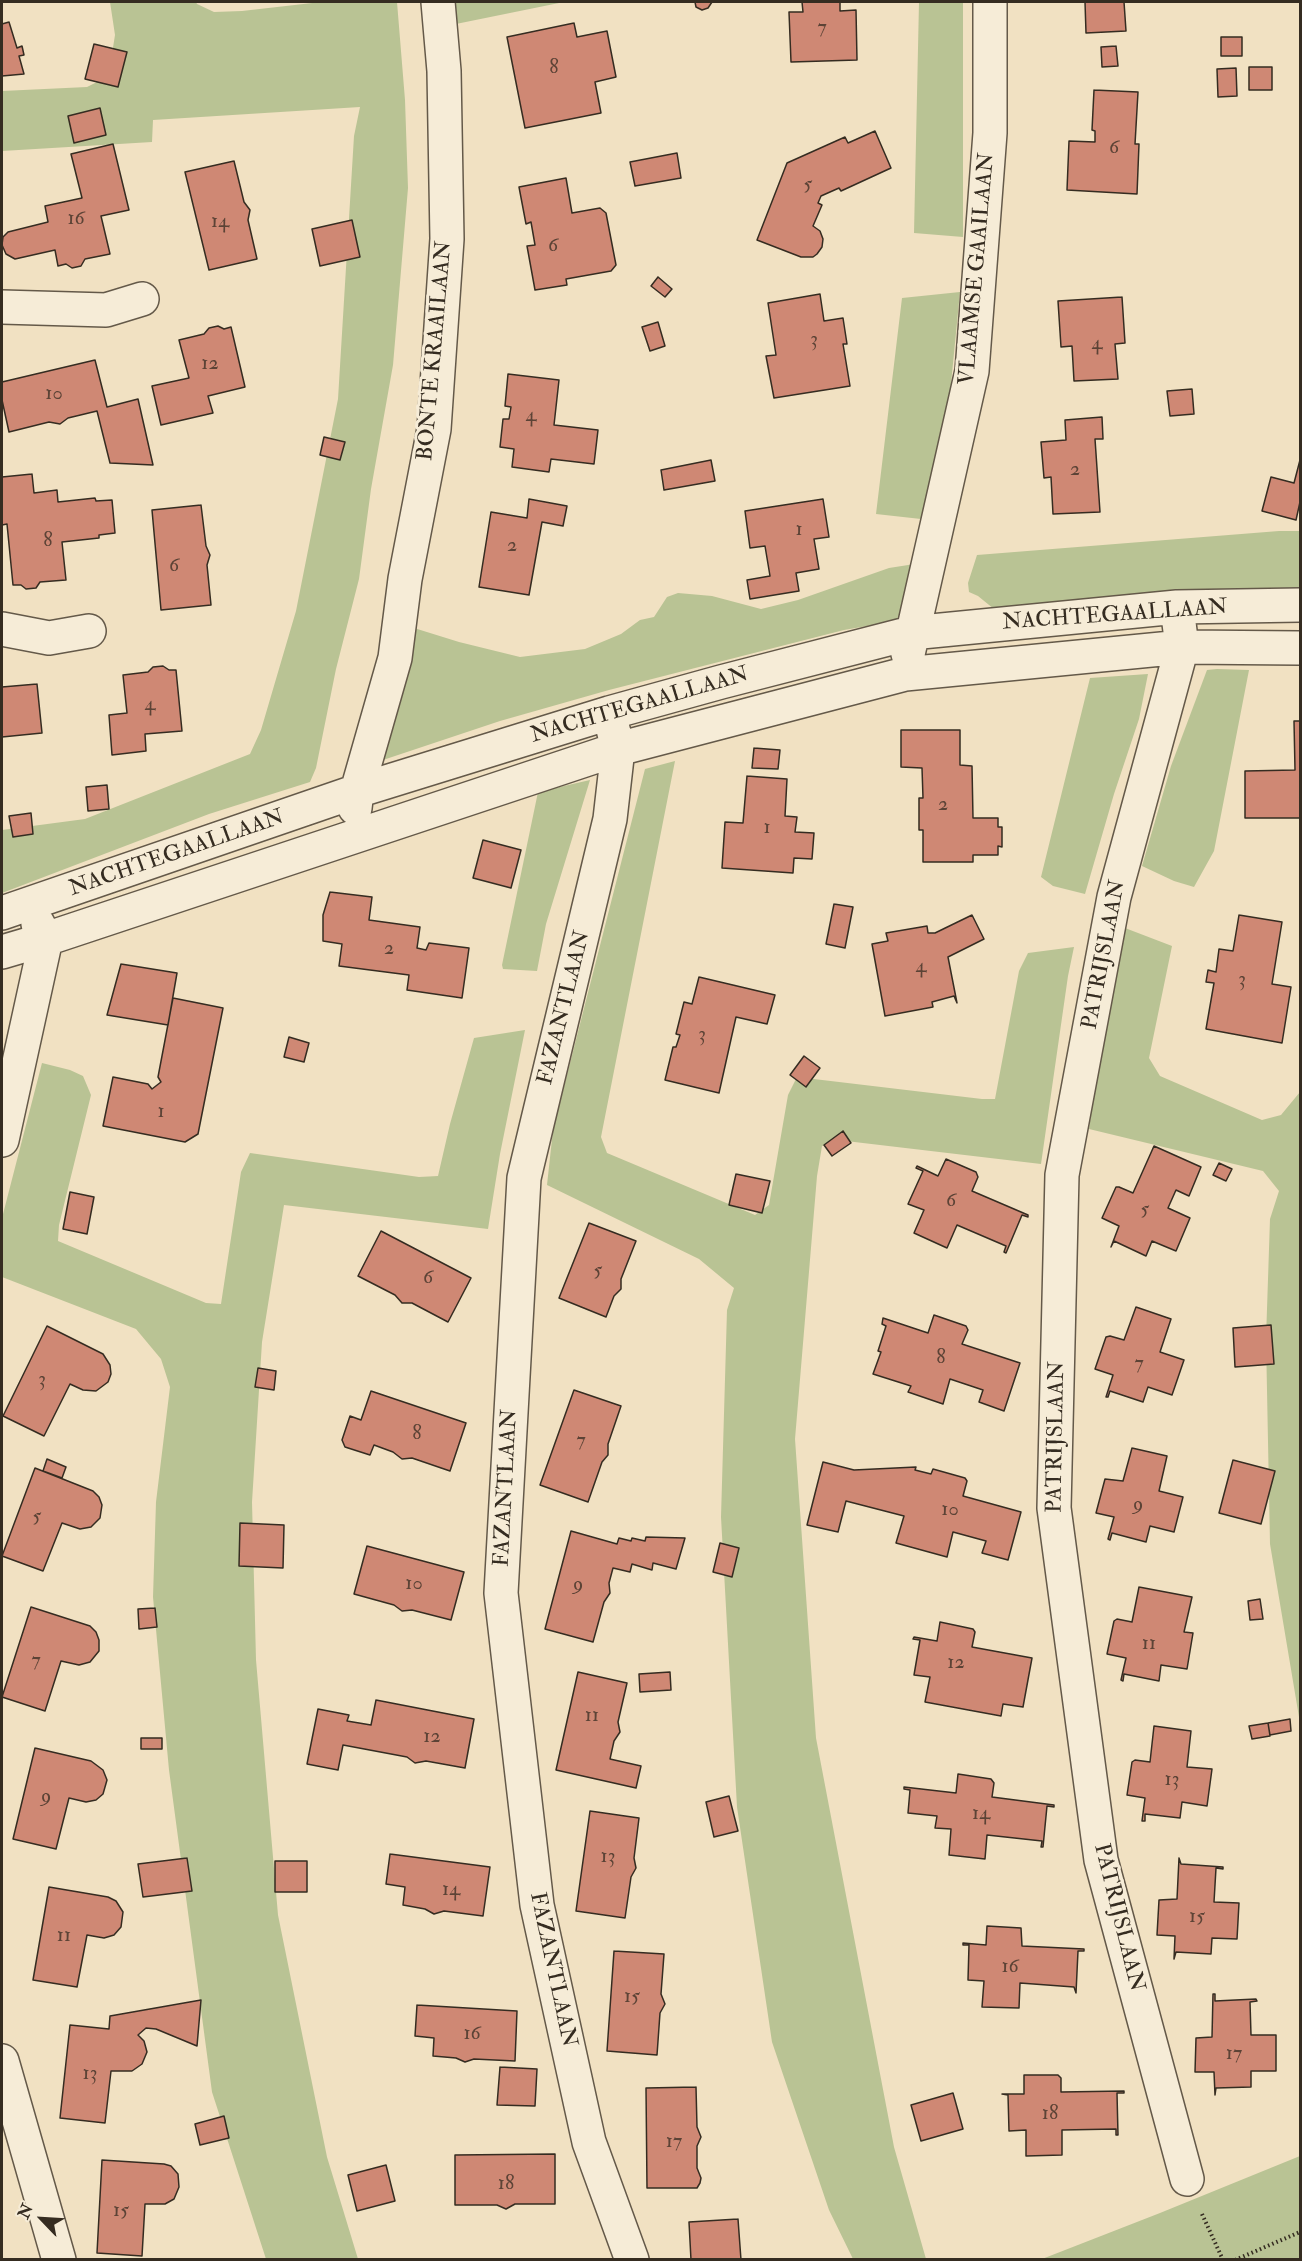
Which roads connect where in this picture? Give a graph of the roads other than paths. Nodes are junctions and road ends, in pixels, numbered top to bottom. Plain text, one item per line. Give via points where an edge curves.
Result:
1 (438, 2) edge
2 (990, 2) edge
3 (142, 299) dead end
4 (2, 307) edge
5 (1300, 605) edge
6 (1177, 607) junction
7 (2, 629) edge
8 (89, 631) dead end
9 (911, 633) junction
10 (1182, 647) junction
11 (1300, 648) edge
12 (905, 674) junction
13 (609, 713) junction
14 (618, 749) junction
15 (357, 791) junction
16 (354, 837) junction
17 (14, 910) edge
18 (46, 939) junction
19 (2, 952) edge
20 (2, 1140) edge
21 (2, 2061) edge
22 (1187, 2179) road end
23 (59, 2259) edge
24 (632, 2259) edge

1 - 15 street, BONTE KRAAILAAN via 444,71 447,239 434,429 405,579 395,658
2 - 9 street, VLAAMSE GAAILAAN via 990,133 972,371
3 - 4 street via 106,310
5 - 6 street, NACHTEGAALLAAN
6 - 9 street, NACHTEGAALLAAN
6 - 10 street, PATRIJSLAAN
7 - 8 street via 49,638
9 - 12 street, VLAAMSE GAAILAAN
9 - 13 street, NACHTEGAALLAAN
10 - 11 street, NACHTEGAALLAAN
10 - 12 street, NACHTEGAALLAAN
10 - 22 street, PATRIJSLAAN via 1114,897 1062,1176 1054,1508 1101,1860
12 - 14 street, NACHTEGAALLAAN
13 - 14 street, FAZANTLAAN
13 - 15 street, NACHTEGAALLAAN
14 - 16 street, NACHTEGAALLAAN
14 - 24 street, FAZANTLAAN via 610,819 524,1178 501,1593 537,1905 589,2142
15 - 16 street, BONTE KRAAILAAN
15 - 17 street, NACHTEGAALLAAN
16 - 18 street, NACHTEGAALLAAN
17 - 18 street
18 - 19 street, NACHTEGAALLAAN
18 - 20 street
21 - 23 street

